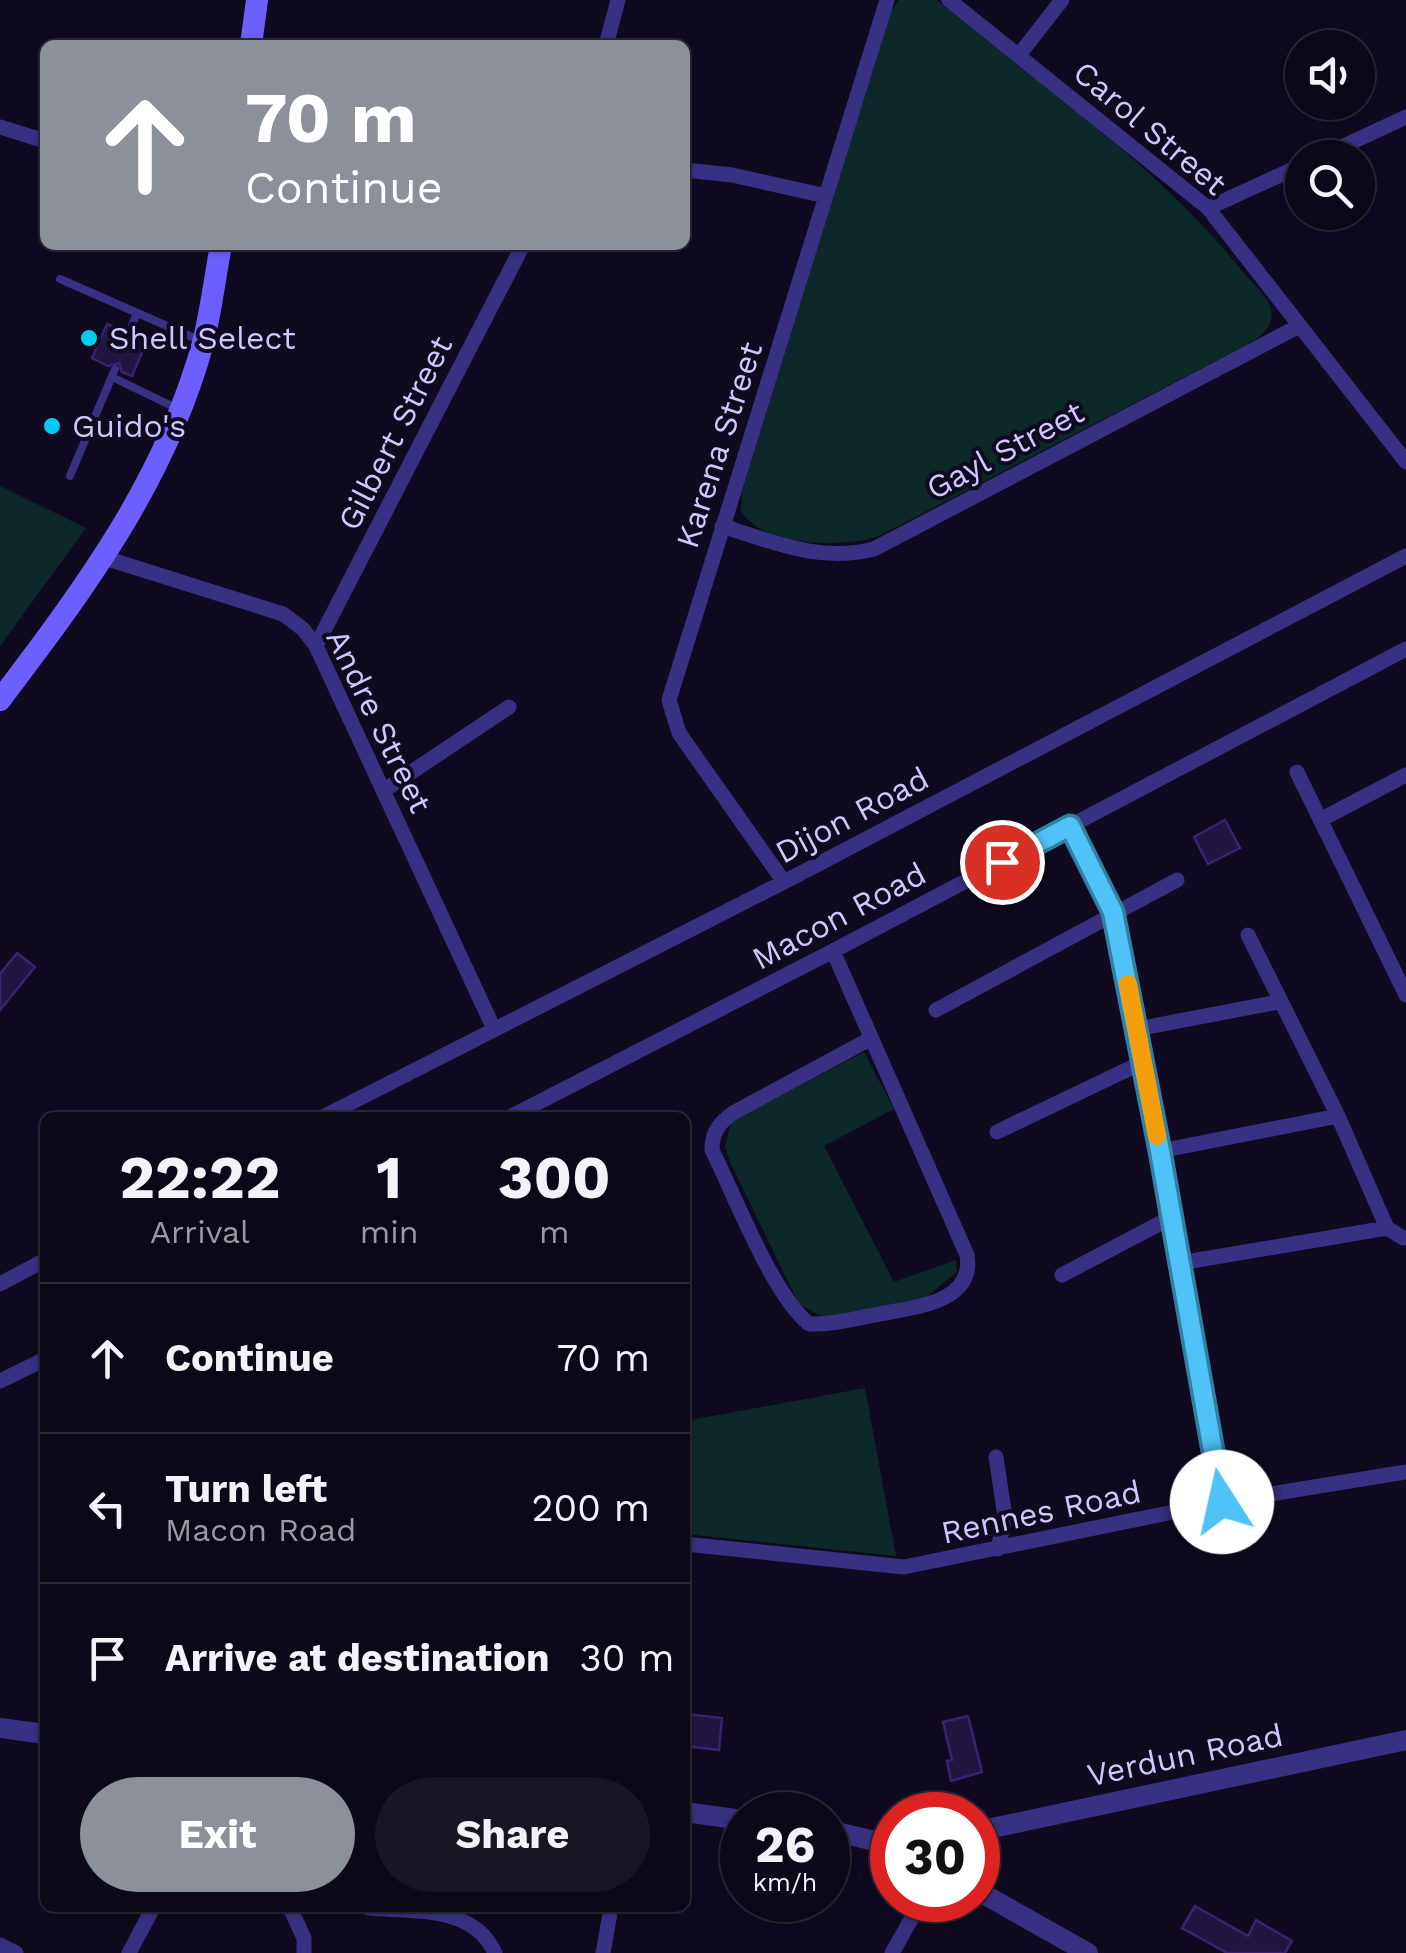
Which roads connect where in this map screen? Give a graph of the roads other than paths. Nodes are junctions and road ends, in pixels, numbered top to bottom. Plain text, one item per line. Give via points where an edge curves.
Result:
1 (258, 0) edge
2 (618, 0) edge
3 (887, 0) edge
4 (949, 0) edge
5 (1062, 0) edge
6 (252, 40) edge
7 (607, 40) edge
8 (1019, 55) junction
9 (1406, 117) edge
10 (0, 127) edge
11 (40, 140) edge
12 (1357, 140) edge
13 (690, 171) edge
14 (1285, 173) edge
15 (826, 196) junction
16 (1208, 208) junction
17 (219, 250) edge
18 (520, 250) edge
19 (60, 280) dead end
20 (137, 313) junction
21 (1299, 326) junction
22 (129, 333) dead end
23 (203, 342) junction
24 (180, 410) junction
25 (1406, 462) edge
26 (70, 476) dead end
27 (722, 526) junction
28 (1406, 556) edge
29 (106, 558) junction
30 (316, 646) junction
31 (1406, 648) edge
32 (0, 700) edge
33 (509, 707) dead end
34 (1297, 772) dead end
35 (1406, 775) edge
36 (383, 791) junction
37 (1320, 820) junction
38 (1070, 826) junction
39 (1177, 880) dead end
40 (784, 882) junction
41 (1113, 912) junction
42 (1248, 935) dead end
43 (833, 951) junction
44 (1401, 972) edge
45 (1406, 995) edge
46 (1278, 1002) junction
47 (936, 1010) dead end
48 (494, 1029) junction
49 (1137, 1029) junction
50 (870, 1038) junction
51 (1143, 1062) junction
52 (333, 1112) edge
53 (520, 1112) edge
54 (1338, 1116) junction
55 (998, 1132) dead end
56 (1160, 1151) junction
57 (1172, 1217) junction
58 (1386, 1228) junction
59 (1403, 1238) dead end
60 (40, 1263) edge
61 (1180, 1263) junction
62 (1062, 1275) dead end
63 (0, 1284) edge
64 (40, 1361) edge
65 (0, 1381) edge
66 (996, 1456) dead end
67 (1406, 1472) edge
68 (1222, 1502) junction
69 (690, 1545) edge
70 (998, 1548) junction
71 (0, 1728) edge
72 (40, 1733) edge
73 (1406, 1740) edge
74 (690, 1813) edge
75 (720, 1817) edge
76 (1000, 1826) edge
77 (1000, 1903) edge
78 (151, 1912) edge
79 (292, 1912) edge
80 (402, 1912) edge
81 (610, 1912) edge
82 (910, 1922) edge
83 (0, 1945) edge
84 (16, 1953) edge
85 (129, 1953) edge
86 (304, 1953) edge
87 (494, 1953) edge
88 (603, 1953) edge
89 (892, 1953) edge
90 (1088, 1953) edge

1 - 6 main road
2 - 7 street
3 - 15 street, Karena Street
4 - 8 street, Carol Street
5 - 8 street
8 - 16 street, Carol Street
9 - 12 street
10 - 11 street
13 - 15 street
14 - 16 street
15 - 27 street, Karena Street
16 - 21 street, Carol Street
17 - 23 main road
18 - 30 street, Gilbert Street
19 - 20 lane
20 - 22 lane
20 - 23 lane
21 - 25 street, Carol Street
21 - 27 street, Gayl Street via 874,549 806,553
23 - 24 main road
24 - 26 lane via 113,372
24 - 29 main road
27 - 40 street, Karena Street via 672,683 672,717
28 - 40 street, Dijon Road
29 - 30 street, Andre Street via 284,614
29 - 32 main road
30 - 36 street, Andre Street
31 - 38 street, Macon Road
33 - 36 street
34 - 37 street
35 - 37 street
36 - 48 street, Andre Street
37 - 44 street
38 - 41 street
38 - 43 street, Macon Road
39 - 41 street
40 - 48 street, Dijon Road
41 - 47 street
41 - 49 street
42 - 46 street
43 - 50 street
43 - 53 street, Macon Road
44 - 45 street
46 - 49 street
46 - 54 street
48 - 52 street, Dijon Road
49 - 51 street
50 - 50 street via 969,1268 957,1289 931,1304 809,1324 776,1279 712,1140 733,1113
51 - 55 street
51 - 56 street
54 - 56 street
54 - 58 street
56 - 57 street
57 - 61 street
57 - 62 street
58 - 59 street
58 - 61 street
60 - 63 street
61 - 68 street
64 - 65 street
66 - 70 street via 1006,1517
67 - 68 street, Rennes Road
68 - 70 street, Rennes Road
69 - 70 street, Rennes Road via 904,1567
71 - 72 street
73 - 76 street, Verdun Road
74 - 75 street
77 - 90 street
78 - 85 street
79 - 86 street
80 - 87 street via 462,1919 482,1932
81 - 88 street
82 - 89 street
83 - 84 street

